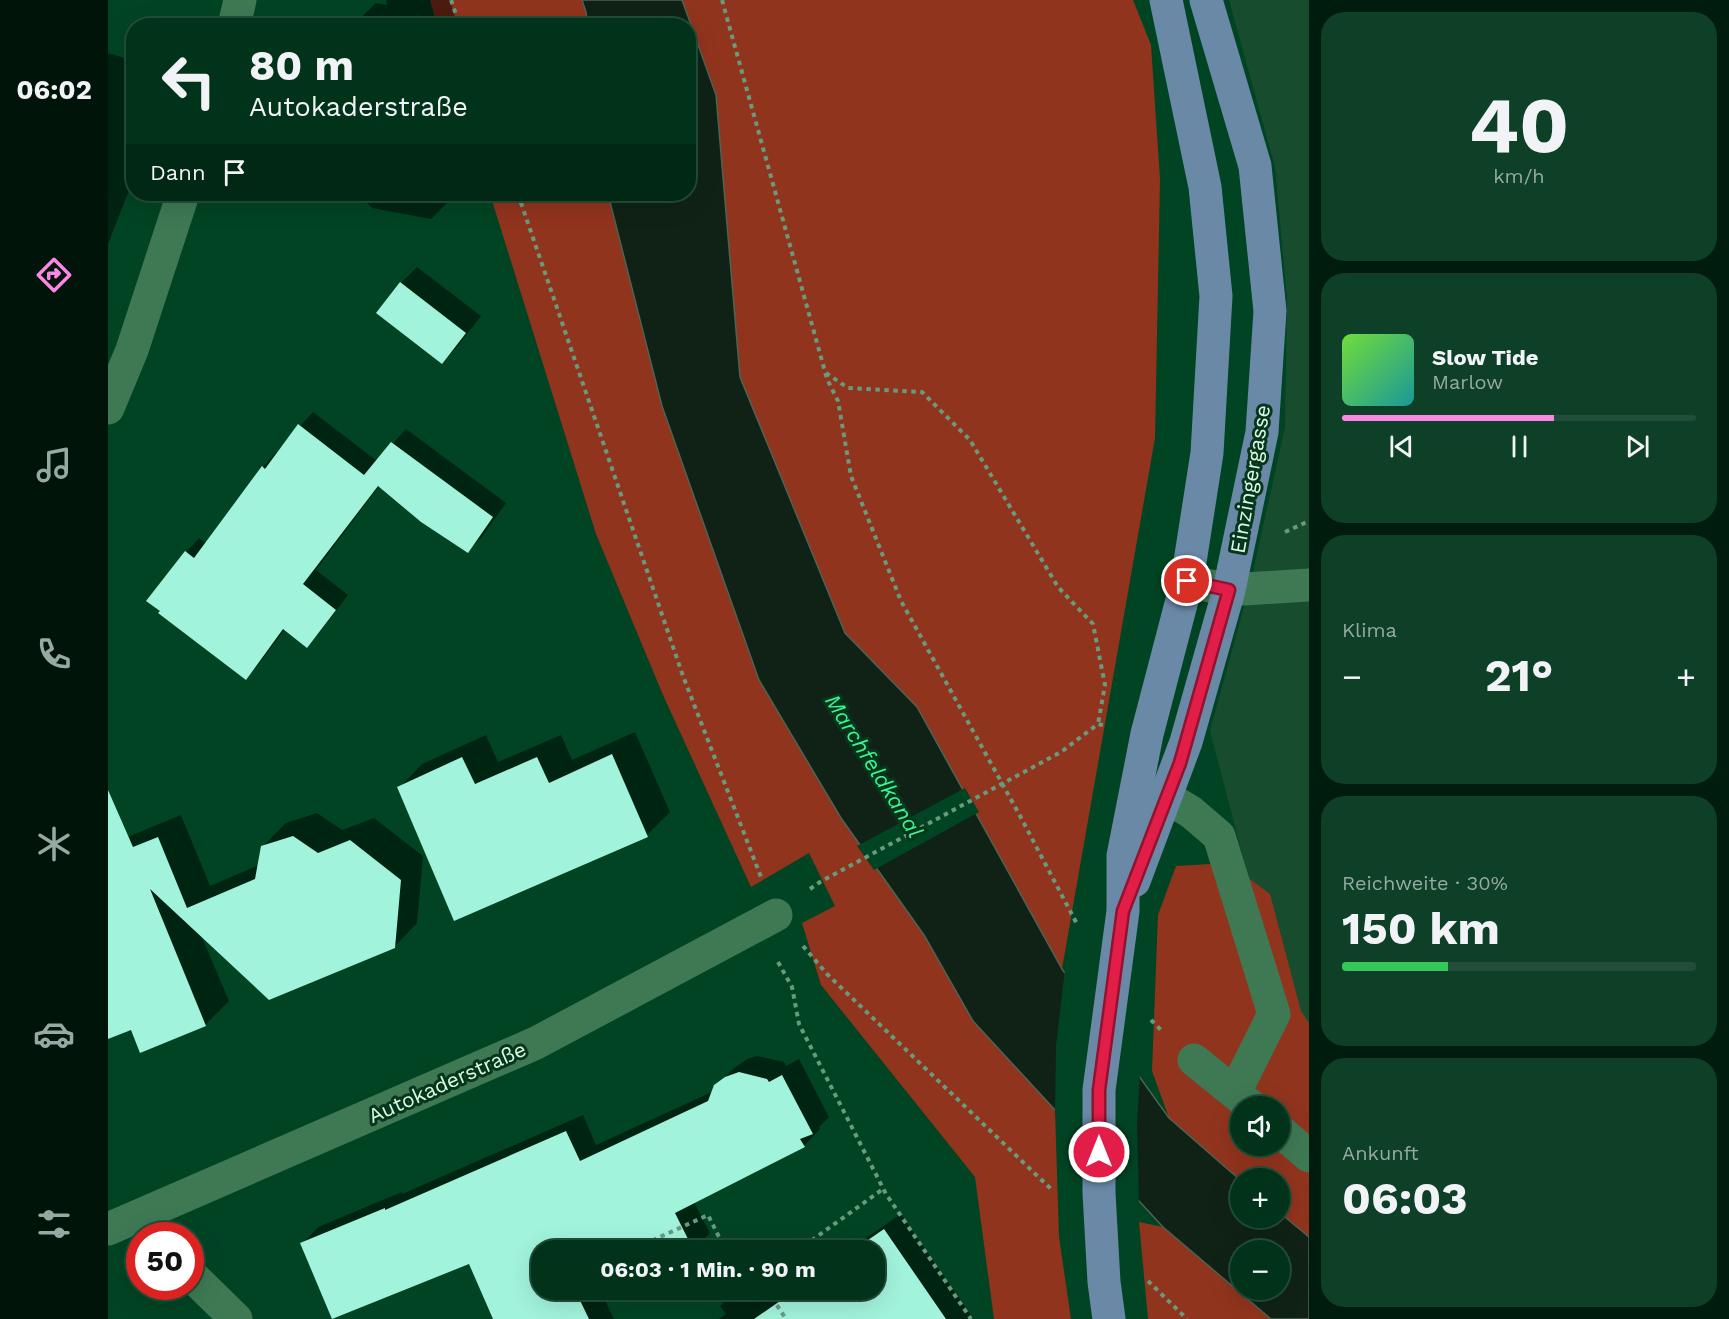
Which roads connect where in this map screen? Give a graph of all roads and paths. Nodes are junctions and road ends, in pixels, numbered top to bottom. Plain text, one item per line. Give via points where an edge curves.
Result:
1 (240, 0) edge
2 (452, 0) edge
3 (722, 0) edge
4 (1166, 0) edge
5 (1206, 0) edge
6 (236, 18) edge
7 (458, 18) edge
8 (181, 201) edge
9 (520, 201) edge
10 (825, 373) junction
11 (108, 408) edge
12 (1187, 581) junction
13 (1309, 585) edge
14 (1229, 590) junction
15 (1098, 724) dead end
16 (1058, 753) dead end
17 (1166, 797) junction
18 (820, 882) dead end
19 (764, 884) dead end
20 (1123, 911) junction
21 (776, 915) dead end
22 (1082, 933) dead end
23 (826, 974) dead end
24 (792, 987) dead end
25 (1150, 1018) dead end
26 (1194, 1060) joint
27 (1239, 1096) edge
28 (1244, 1096) edge
29 (1290, 1140) edge
30 (1309, 1156) edge
31 (883, 1189) junction
32 (1051, 1189) dead end
33 (143, 1222) edge
34 (653, 1240) edge
35 (720, 1240) edge
36 (812, 1240) edge
37 (1144, 1277) dead end
38 (204, 1288) edge
39 (774, 1300) edge
40 (236, 1319) edge
41 (786, 1319) edge
42 (971, 1319) edge
43 (1109, 1319) edge
44 (1187, 1319) edge

1 - 6 street
2 - 7 path
3 - 10 path
4 - 12 main road, Einzingergasse via 1205,186 1216,296 1207,453
5 - 14 main road, Einzingergasse via 1255,166 1270,311 1262,432
8 - 11 street via 132,350
9 - 19 path via 682,676
10 - 15 path via 848,388 922,392 970,440 1058,586 1093,624 1105,685
10 - 22 path via 838,401 851,476 901,601
12 - 14 street
12 - 20 main road, Einzingergasse via 1147,734 1123,856
13 - 14 street
14 - 17 main road, Einzingergasse via 1186,742
16 - 18 path
17 - 20 main road, Einzingergasse
17 - 28 street via 1219,836 1274,1014
20 - 43 main road, Einzingergasse via 1099,1090 1099,1193
21 - 33 street, Autokaderstraße via 536,1043
23 - 32 path
24 - 31 path via 799,1024
25 - 26 path
26 - 27 street
29 - 30 street
31 - 36 path
31 - 42 path
34 - 35 path via 708,1215
37 - 44 path
38 - 40 street
39 - 41 path

